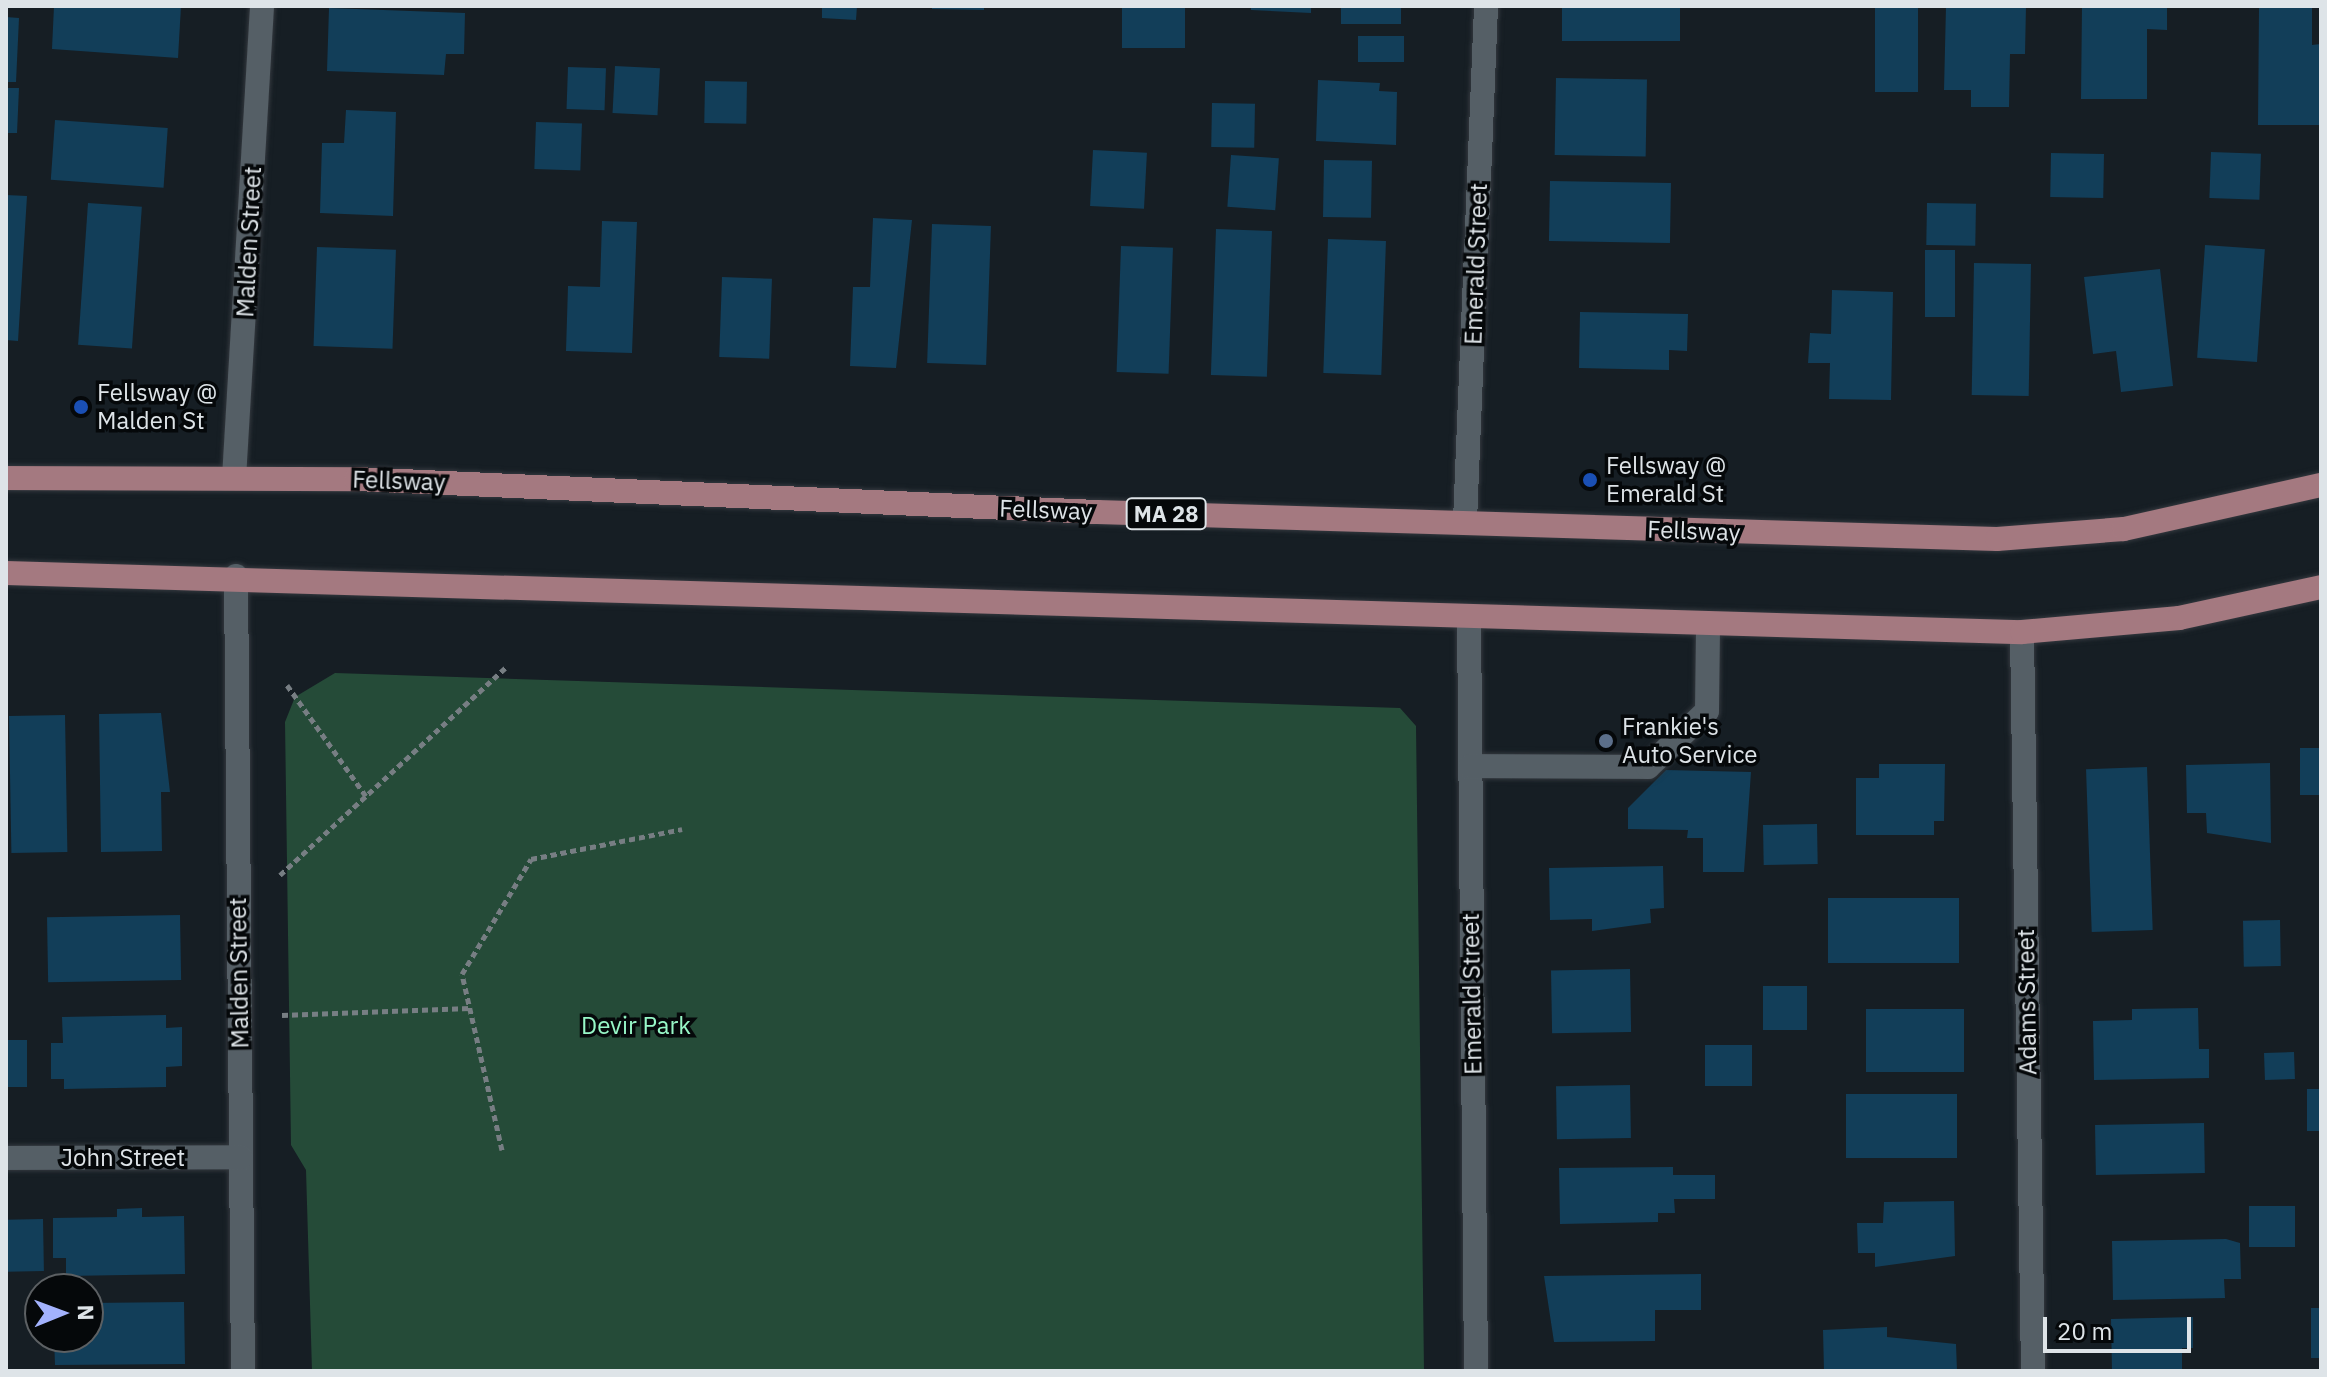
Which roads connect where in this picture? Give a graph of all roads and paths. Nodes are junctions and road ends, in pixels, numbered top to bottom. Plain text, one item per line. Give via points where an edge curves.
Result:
1 (262, 6) edge
2 (1486, 6) edge
3 (6, 478) edge
4 (234, 478) junction
5 (2321, 485) edge
6 (1465, 521) junction
7 (6, 573) edge
8 (236, 576) junction
9 (2321, 587) edge
10 (1469, 617) junction
11 (1708, 625) junction
12 (2022, 632) junction
13 (505, 668) dead end
14 (287, 685) dead end
15 (1470, 766) junction
16 (366, 796) junction
17 (682, 829) dead end
18 (280, 875) dead end
19 (470, 1008) junction
20 (282, 1015) dead end
21 (502, 1150) dead end
22 (241, 1157) junction
23 (6, 1158) edge
24 (243, 1371) edge
25 (1476, 1371) edge
26 (2033, 1371) edge

1 - 4 street, Malden Street
2 - 6 street, Emerald Street
3 - 4 main road, Fellsway / MA 28
4 - 6 main road, Fellsway / MA 28
5 - 6 main road, Fellsway / MA 28 via 2200,516 2044,537
7 - 8 main road
8 - 10 main road
8 - 22 street, Malden Street
9 - 12 main road via 2179,618
10 - 11 main road
10 - 15 street, Emerald Street
11 - 12 main road
11 - 15 street via 1707,711 1648,767
12 - 26 street, Adams Street
13 - 16 path
14 - 16 path
15 - 25 street, Emerald Street
16 - 18 path
17 - 19 path via 531,859 462,974
19 - 20 path
19 - 21 path
22 - 23 street, John Street
22 - 24 street, Malden Street

